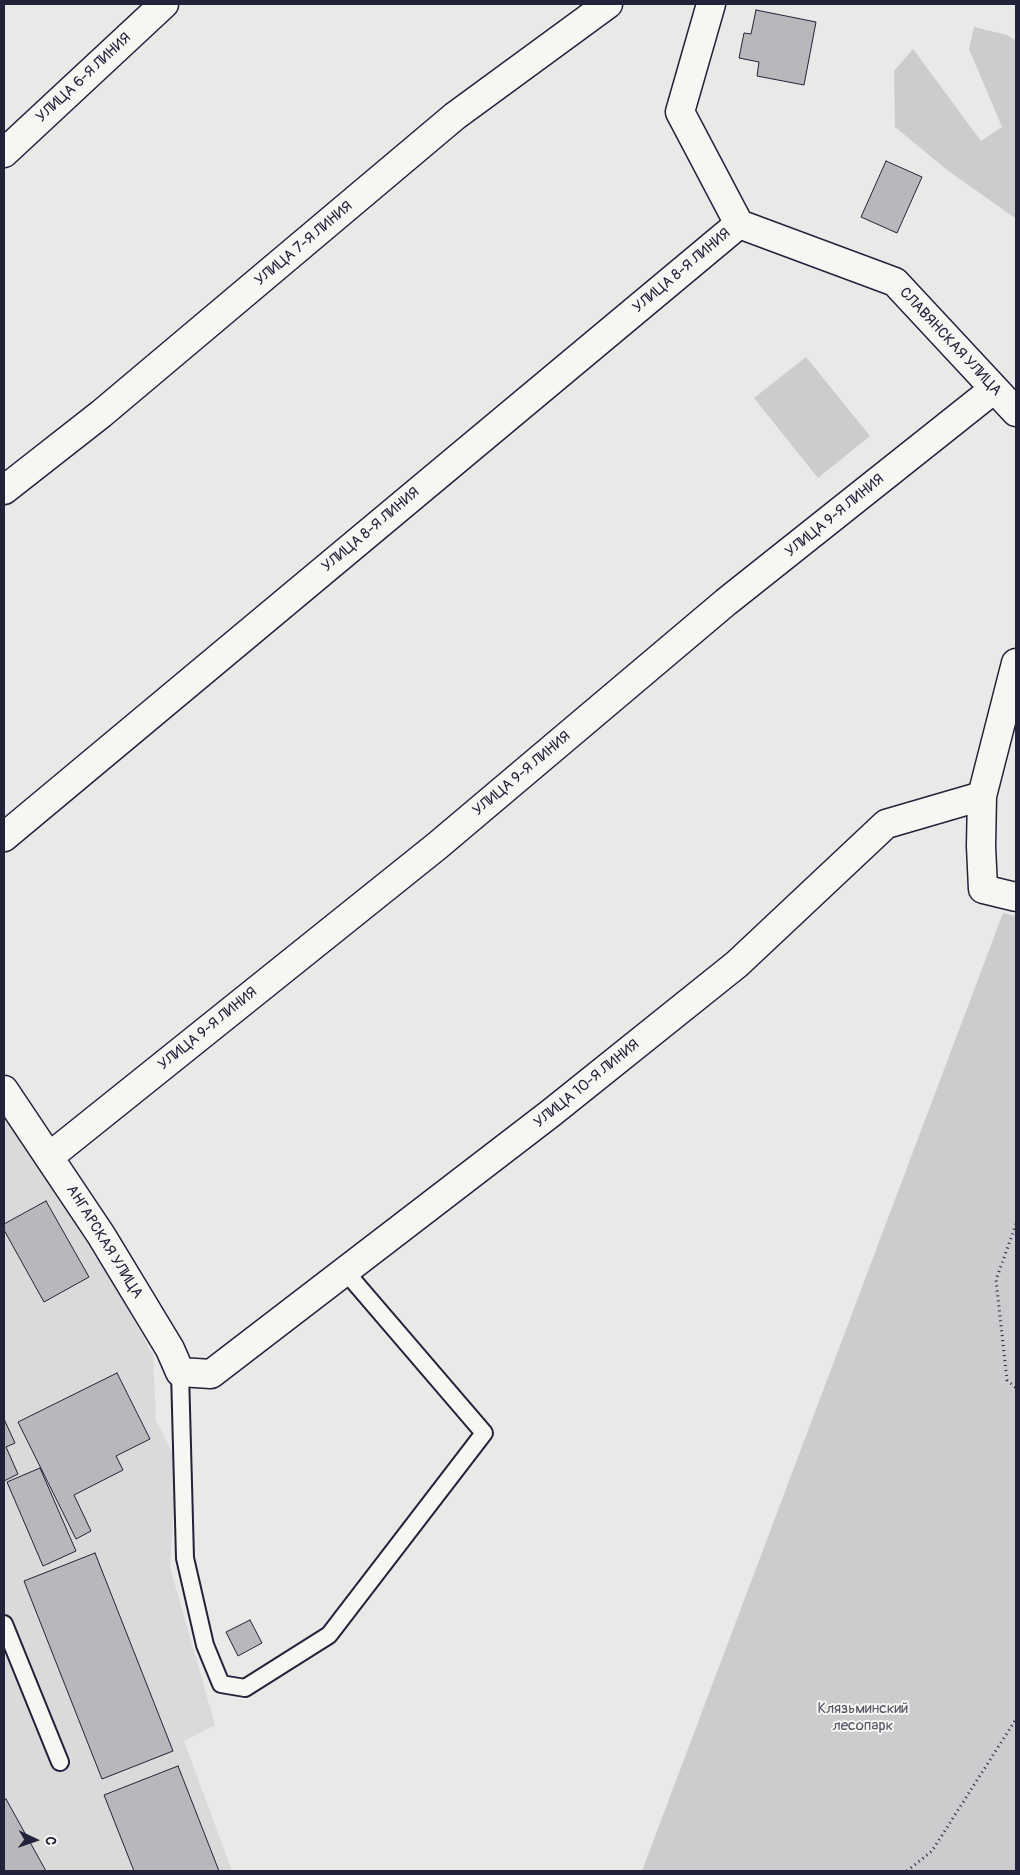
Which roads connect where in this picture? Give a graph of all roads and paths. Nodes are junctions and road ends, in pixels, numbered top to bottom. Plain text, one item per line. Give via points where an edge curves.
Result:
1 (164, 4) edge
2 (608, 4) edge
3 (711, 4) edge
4 (4, 153) edge
5 (739, 224) junction
6 (994, 389) junction
7 (1016, 412) edge
8 (4, 490) edge
9 (1016, 663) edge
10 (972, 800) junction
11 (4, 837) edge
12 (1016, 898) edge
13 (4, 1090) edge
14 (49, 1157) junction
15 (1016, 1224) edge
16 (345, 1271) junction
17 (180, 1372) junction
18 (1016, 1388) edge
19 (4, 1624) edge
20 (1016, 1719) edge
21 (60, 1762) dead end
22 (907, 1871) edge

1 - 4 street, УЛИЦА 6-Я ЛИНИЯ
2 - 8 street, УЛИЦА 7-Я ЛИНИЯ via 456,116 101,414
3 - 5 street via 680,112
5 - 6 street, СЛАВЯНСКАЯ УЛИЦА via 895,282
5 - 11 street, УЛИЦА 8-Я ЛИНИЯ
6 - 7 street, СЛАВЯНСКАЯ УЛИЦА
6 - 14 street, УЛИЦА 9-Я ЛИНИЯ via 726,602 437,846
9 - 10 street
10 - 12 street via 981,846 983,888
10 - 16 street, УЛИЦА 10-Я ЛИНИЯ via 886,824 737,964 551,1113
13 - 14 street, АНГАРСКАЯ УЛИЦА
14 - 17 street, АНГАРСКАЯ УЛИЦА via 101,1235 170,1349
15 - 18 path via 996,1280 1007,1380
16 - 17 street, УЛИЦА 10-Я ЛИНИЯ via 211,1374
16 - 17 lane via 484,1433 329,1635 245,1688 221,1684 205,1645 185,1558
19 - 21 lane
20 - 22 path via 932,1852

